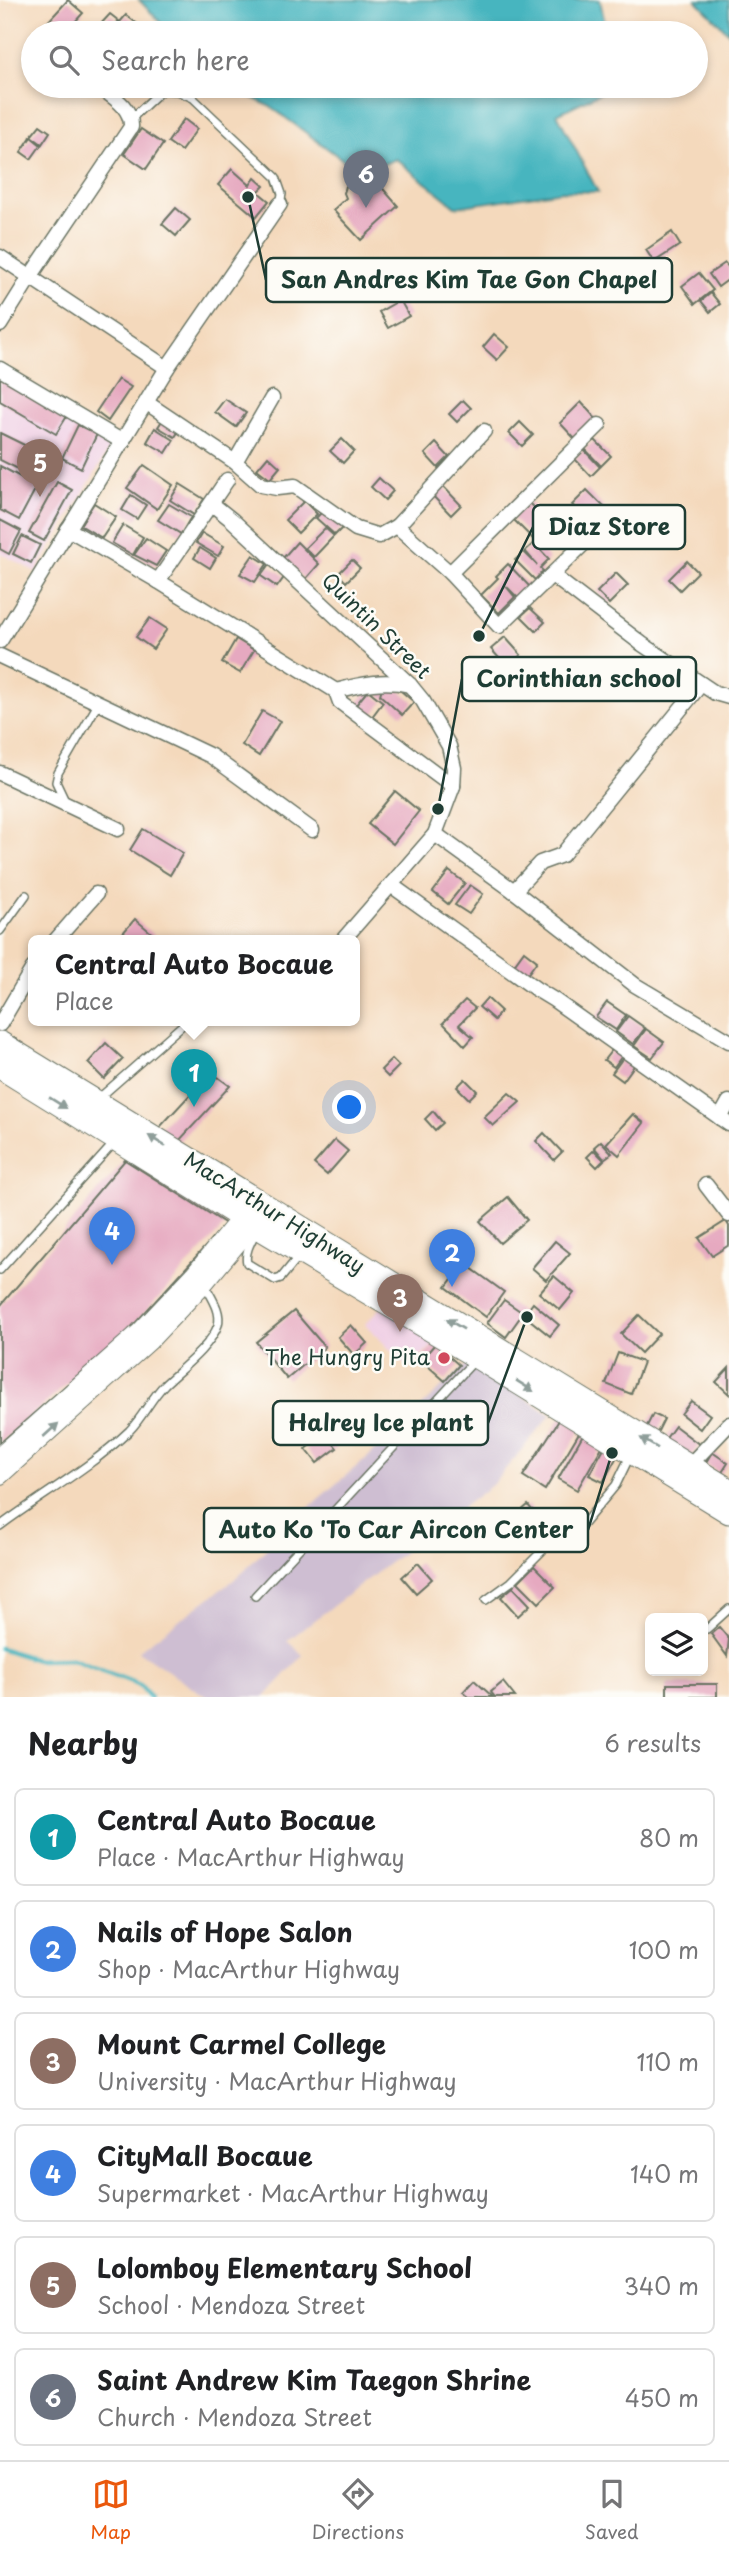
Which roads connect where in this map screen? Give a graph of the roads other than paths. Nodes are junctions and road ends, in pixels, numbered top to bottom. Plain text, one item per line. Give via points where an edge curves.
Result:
1 (114, 98) edge
2 (153, 98) edge
3 (193, 98) edge
4 (132, 118) junction
5 (280, 204) joint
6 (0, 257) edge
7 (30, 276) junction
8 (0, 325) edge
9 (167, 368) junction
10 (0, 369) edge
11 (272, 398) dead end
12 (147, 403) junction
13 (599, 425) dead end
14 (484, 431) dead end
15 (123, 442) junction
16 (235, 462) junction
17 (227, 480) dead end
18 (212, 504) junction
19 (609, 519) dead end
20 (397, 526) junction
21 (68, 529) junction
22 (450, 573) junction
23 (552, 575) junction
24 (158, 581) junction
25 (0, 641) edge
26 (0, 656) edge
27 (701, 684) junction
28 (410, 685) junction
29 (335, 691) junction
30 (729, 697) edge
31 (98, 704) junction
32 (0, 773) edge
33 (453, 786) junction
34 (66, 803) junction
35 (118, 829) dead end
36 (312, 830) dead end
37 (435, 834) junction
38 (391, 885) junction
39 (514, 891) junction
40 (96, 894) dead end
41 (26, 895) dead end
42 (0, 930) edge
43 (60, 935) edge
44 (347, 935) edge
45 (28, 976) edge
46 (0, 1024) edge
47 (181, 1026) edge
48 (729, 1041) edge
49 (0, 1043) edge
50 (0, 1067) edge
51 (95, 1102) junction
52 (729, 1102) edge
53 (724, 1121) edge
54 (118, 1140) junction
55 (706, 1185) dead end
56 (729, 1215) edge
57 (255, 1216) junction
58 (302, 1253) junction
59 (0, 1270) edge
60 (204, 1283) junction
61 (477, 1357) junction
62 (729, 1424) edge
63 (633, 1453) junction
64 (0, 1456) edge
65 (683, 1473) junction
66 (0, 1475) edge
67 (729, 1490) edge
68 (729, 1512) edge
69 (0, 1526) edge
70 (255, 1596) dead end
71 (486, 1600) dead end
72 (729, 1609) edge
73 (708, 1628) edge

1 - 4 street
2 - 4 lane
3 - 5 lane via 276,177
4 - 7 street via 128,136
5 - 9 street
6 - 7 street
7 - 8 street
7 - 9 street
9 - 12 street
10 - 15 street
11 - 16 street
12 - 15 street
12 - 16 street
13 - 22 street
14 - 20 street
15 - 21 street
16 - 20 street via 261,485 295,486 356,529 379,536
17 - 18 street
18 - 24 street
18 - 28 street, Quintin Street
19 - 23 street
20 - 22 street
21 - 24 street
21 - 25 street
22 - 23 street via 499,626
23 - 27 street
24 - 29 street
26 - 31 street
27 - 30 street
27 - 39 street via 562,855 540,863
28 - 29 street via 377,682
28 - 33 street, Quintin Street via 449,747
29 - 33 street via 340,702
31 - 34 lane via 58,773 56,782
31 - 36 street via 211,756
32 - 34 street
33 - 37 street, Quintin Street
34 - 35 street
37 - 38 street, Quintin Street
37 - 39 street
38 - 44 street, Quintin Street
38 - 53 street
39 - 48 street via 635,985
40 - 43 street
41 - 42 lane
45 - 46 street
47 - 51 lane
49 - 51 highway, MacArthur Highway
50 -> 54 highway, MacArthur Highway
57 -> 51 highway, MacArthur Highway
52 - 53 street
54 - 57 highway, MacArthur Highway
54 - 59 lane
55 - 56 street
57 - 58 highway, MacArthur Highway
57 - 58 lane via 247,1263 281,1279
57 - 60 street
57 - 64 street via 140,1332
65 -> 57 highway, MacArthur Highway
58 - 61 highway, MacArthur Highway
66 -> 60 street via 149,1341
60 - 69 lane via 217,1306 219,1323 212,1336 162,1387 131,1429 97,1459
61 -> 63 highway, MacArthur Highway
61 - 70 lane
62 - 65 street
63 - 65 highway, MacArthur Highway
63 - 71 lane via 616,1485 580,1528 553,1540
65 - 67 highway, MacArthur Highway
65 - 68 highway, MacArthur Highway
72 - 73 lane

